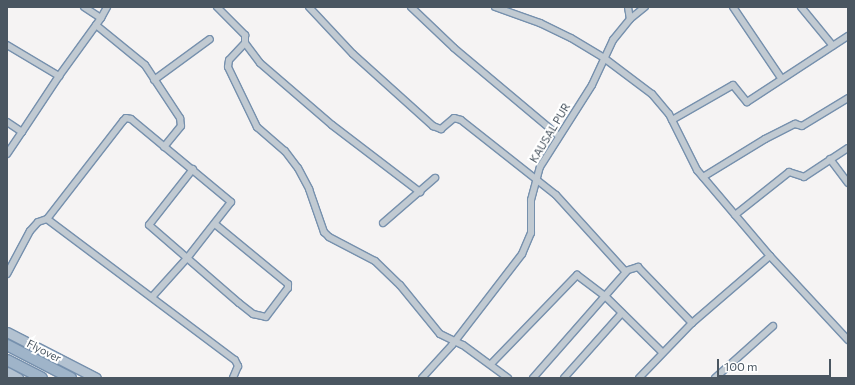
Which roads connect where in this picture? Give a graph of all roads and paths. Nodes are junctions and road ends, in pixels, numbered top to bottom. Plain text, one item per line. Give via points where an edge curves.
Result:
1 (84, 7) edge
2 (107, 7) edge
3 (217, 7) edge
4 (309, 7) edge
5 (411, 7) edge
6 (495, 7) edge
7 (628, 7) edge
8 (645, 7) edge
9 (733, 7) edge
10 (801, 7) edge
11 (101, 18) junction
12 (630, 19) junction
13 (96, 25) junction
14 (848, 36) edge
15 (210, 39) dead end
16 (245, 43) junction
17 (7, 45) edge
18 (833, 46) junction
19 (604, 58) junction
20 (59, 76) junction
21 (781, 78) junction
22 (154, 80) junction
23 (848, 98) edge
24 (672, 120) junction
25 (7, 122) edge
26 (22, 132) junction
27 (559, 136) junction
28 (164, 147) junction
29 (848, 148) edge
30 (7, 154) edge
31 (830, 159) junction
32 (193, 169) junction
33 (703, 177) junction
34 (435, 178) dead end
35 (536, 179) junction
36 (848, 183) edge
37 (420, 192) junction
38 (735, 215) junction
39 (47, 219) junction
40 (383, 223) dead end
41 (215, 224) junction
42 (770, 256) junction
43 (188, 257) junction
44 (627, 271) junction
45 (7, 274) edge
46 (605, 296) junction
47 (152, 297) junction
48 (622, 313) junction
49 (692, 323) junction
50 (773, 326) dead end
51 (7, 332) edge
52 (848, 340) edge
53 (455, 342) junction
54 (7, 345) edge
55 (662, 352) junction
56 (7, 360) edge
57 (491, 364) junction
58 (7, 372) edge
59 (18, 378) edge
60 (42, 378) edge
61 (71, 378) edge
62 (96, 378) edge
63 (233, 378) edge
64 (422, 378) edge
65 (508, 378) edge
66 (533, 378) edge
67 (564, 378) edge
68 (638, 378) edge
69 (715, 378) edge

1 - 11 street
2 - 11 street
3 - 16 street via 245,35
4 - 35 street via 353,54 433,126 440,129 454,118 459,118
5 - 27 street via 454,48
6 - 19 street via 555,30
7 - 12 street
8 - 12 street, KAUSAL PUR
9 - 21 street
10 - 18 street
11 - 13 street
12 - 19 street, KAUSAL PUR via 613,40
13 - 20 street
13 - 22 street via 135,54
14 - 18 street
15 - 22 street
16 - 37 street via 256,59 308,104
16 - 53 street via 229,60 228,67 257,127 285,151 298,168 309,188 324,232 375,261 400,285 440,334
17 - 20 street
18 - 21 street
19 - 24 street via 652,94
19 - 27 street, KAUSAL PUR via 592,85
20 - 26 street
21 - 24 street via 747,102 737,87 731,86
22 - 28 street via 181,122
23 - 33 street via 802,126 797,124 772,135
24 - 33 street via 688,156
25 - 26 street
26 - 30 street
27 - 35 street, KAUSAL PUR
28 - 32 street
28 - 39 street via 126,118
29 - 31 street
31 - 36 street
31 - 38 street via 804,177 789,172
32 - 41 street via 230,200 231,204
32 - 43 street via 149,224
33 - 38 street
34 - 37 street
35 - 44 street via 560,198
35 - 53 street, KAUSAL PUR via 531,200 531,233 526,246
37 - 40 street
38 - 42 street
39 - 45 street via 38,222 30,231
39 - 47 street
41 - 43 street
41 - 43 street via 288,284 288,288 268,316 262,317 249,311
42 - 49 street
42 - 52 street
43 - 47 street
44 - 46 street
44 - 49 street via 638,267
46 - 48 street
46 - 57 street via 583,277 575,276
46 - 66 street
47 - 63 street via 236,362 238,366
48 - 55 street
48 - 67 street
49 - 55 street
50 - 69 street
51 - 62 main road
53 - 57 street
53 - 64 street, KAUSAL PUR
54 - 61 highway, Flyover
55 - 68 street
56 - 60 highway
57 - 65 street
58 - 59 main road

